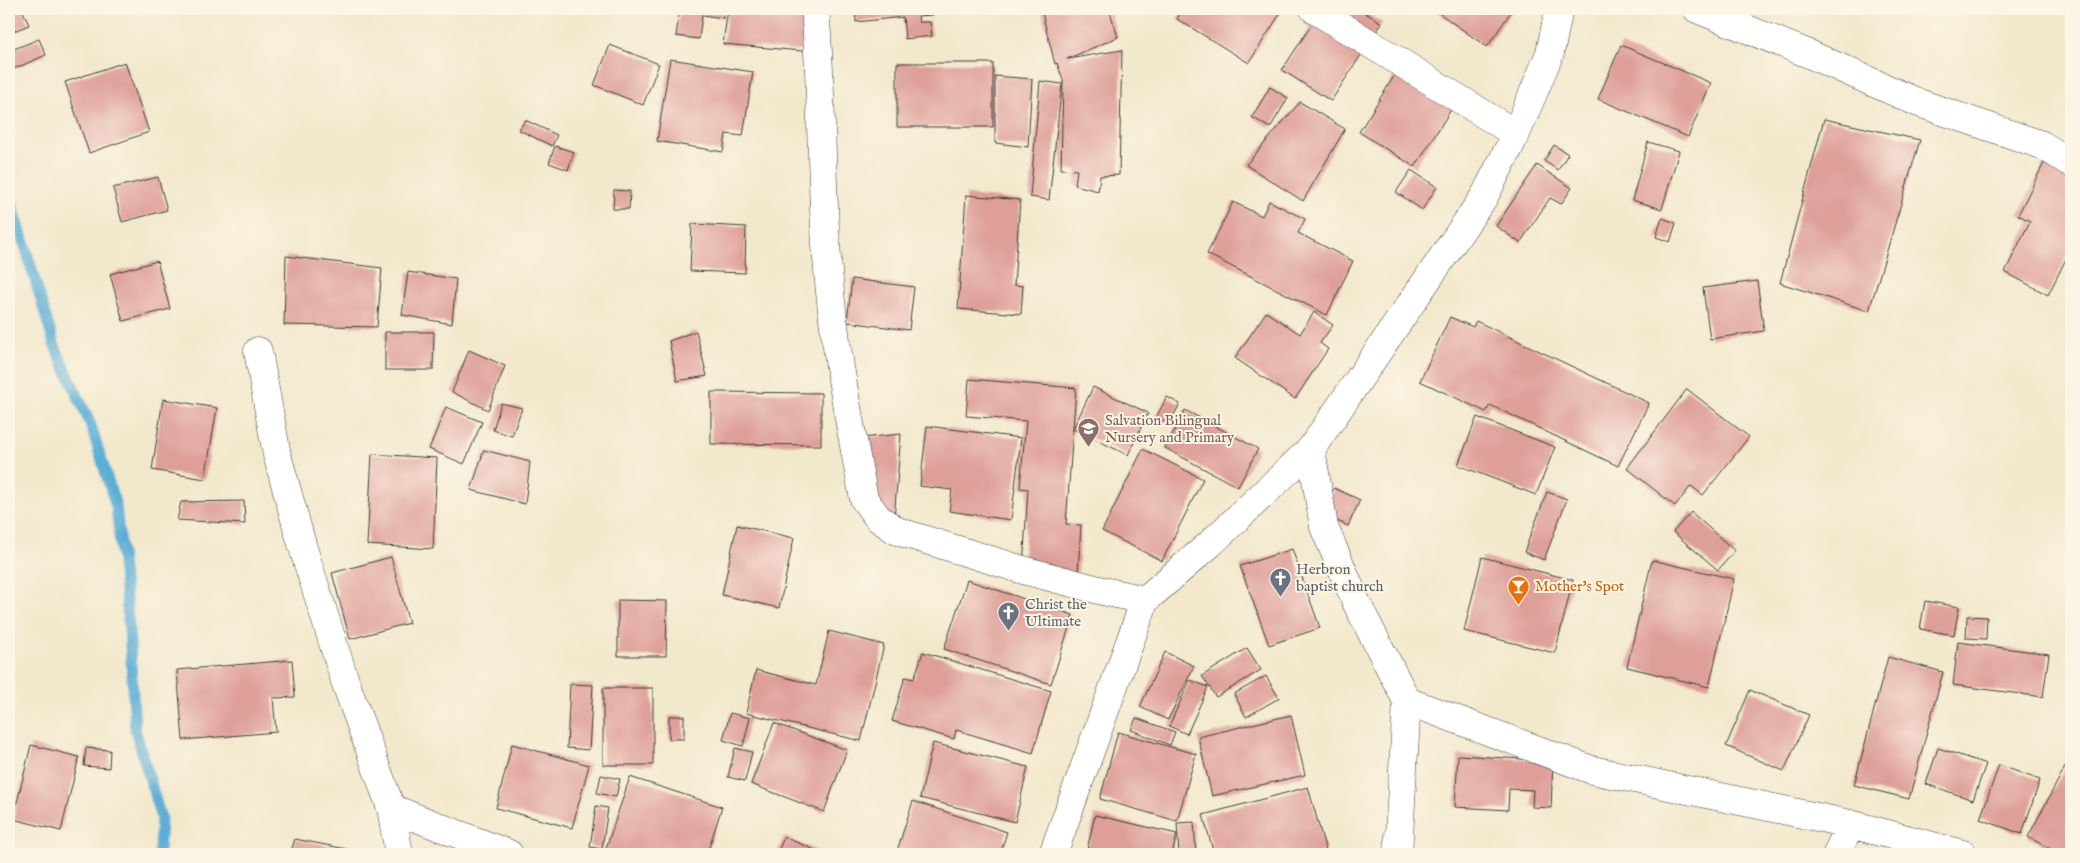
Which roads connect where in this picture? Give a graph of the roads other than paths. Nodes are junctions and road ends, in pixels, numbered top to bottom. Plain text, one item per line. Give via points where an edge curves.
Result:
1 (815, 9) edge
2 (1314, 9) edge
3 (1559, 9) edge
4 (1697, 9) edge
5 (1516, 134) junction
6 (2071, 163) edge
7 (258, 351) dead end
8 (1310, 449) junction
9 (1146, 600) junction
10 (1407, 701) junction
11 (391, 808) junction
12 (1850, 824) junction
13 (399, 854) edge
14 (509, 854) edge
15 (1053, 854) edge
16 (1398, 854) edge
17 (1837, 854) edge
18 (1964, 854) edge

1 - 9 street via 828,271 838,352 864,499 878,518 897,531 1023,570
2 - 5 street
3 - 5 street via 1550,53
4 - 6 street via 1810,54 1919,103 2042,145
5 - 8 street via 1484,197
7 - 11 street via 277,455 303,548 346,684
8 - 9 street
8 - 10 street via 1324,527 1356,604
9 - 15 street
10 - 12 street via 1592,770
10 - 16 street
11 - 13 street
11 - 14 street
12 - 17 street
12 - 18 street

